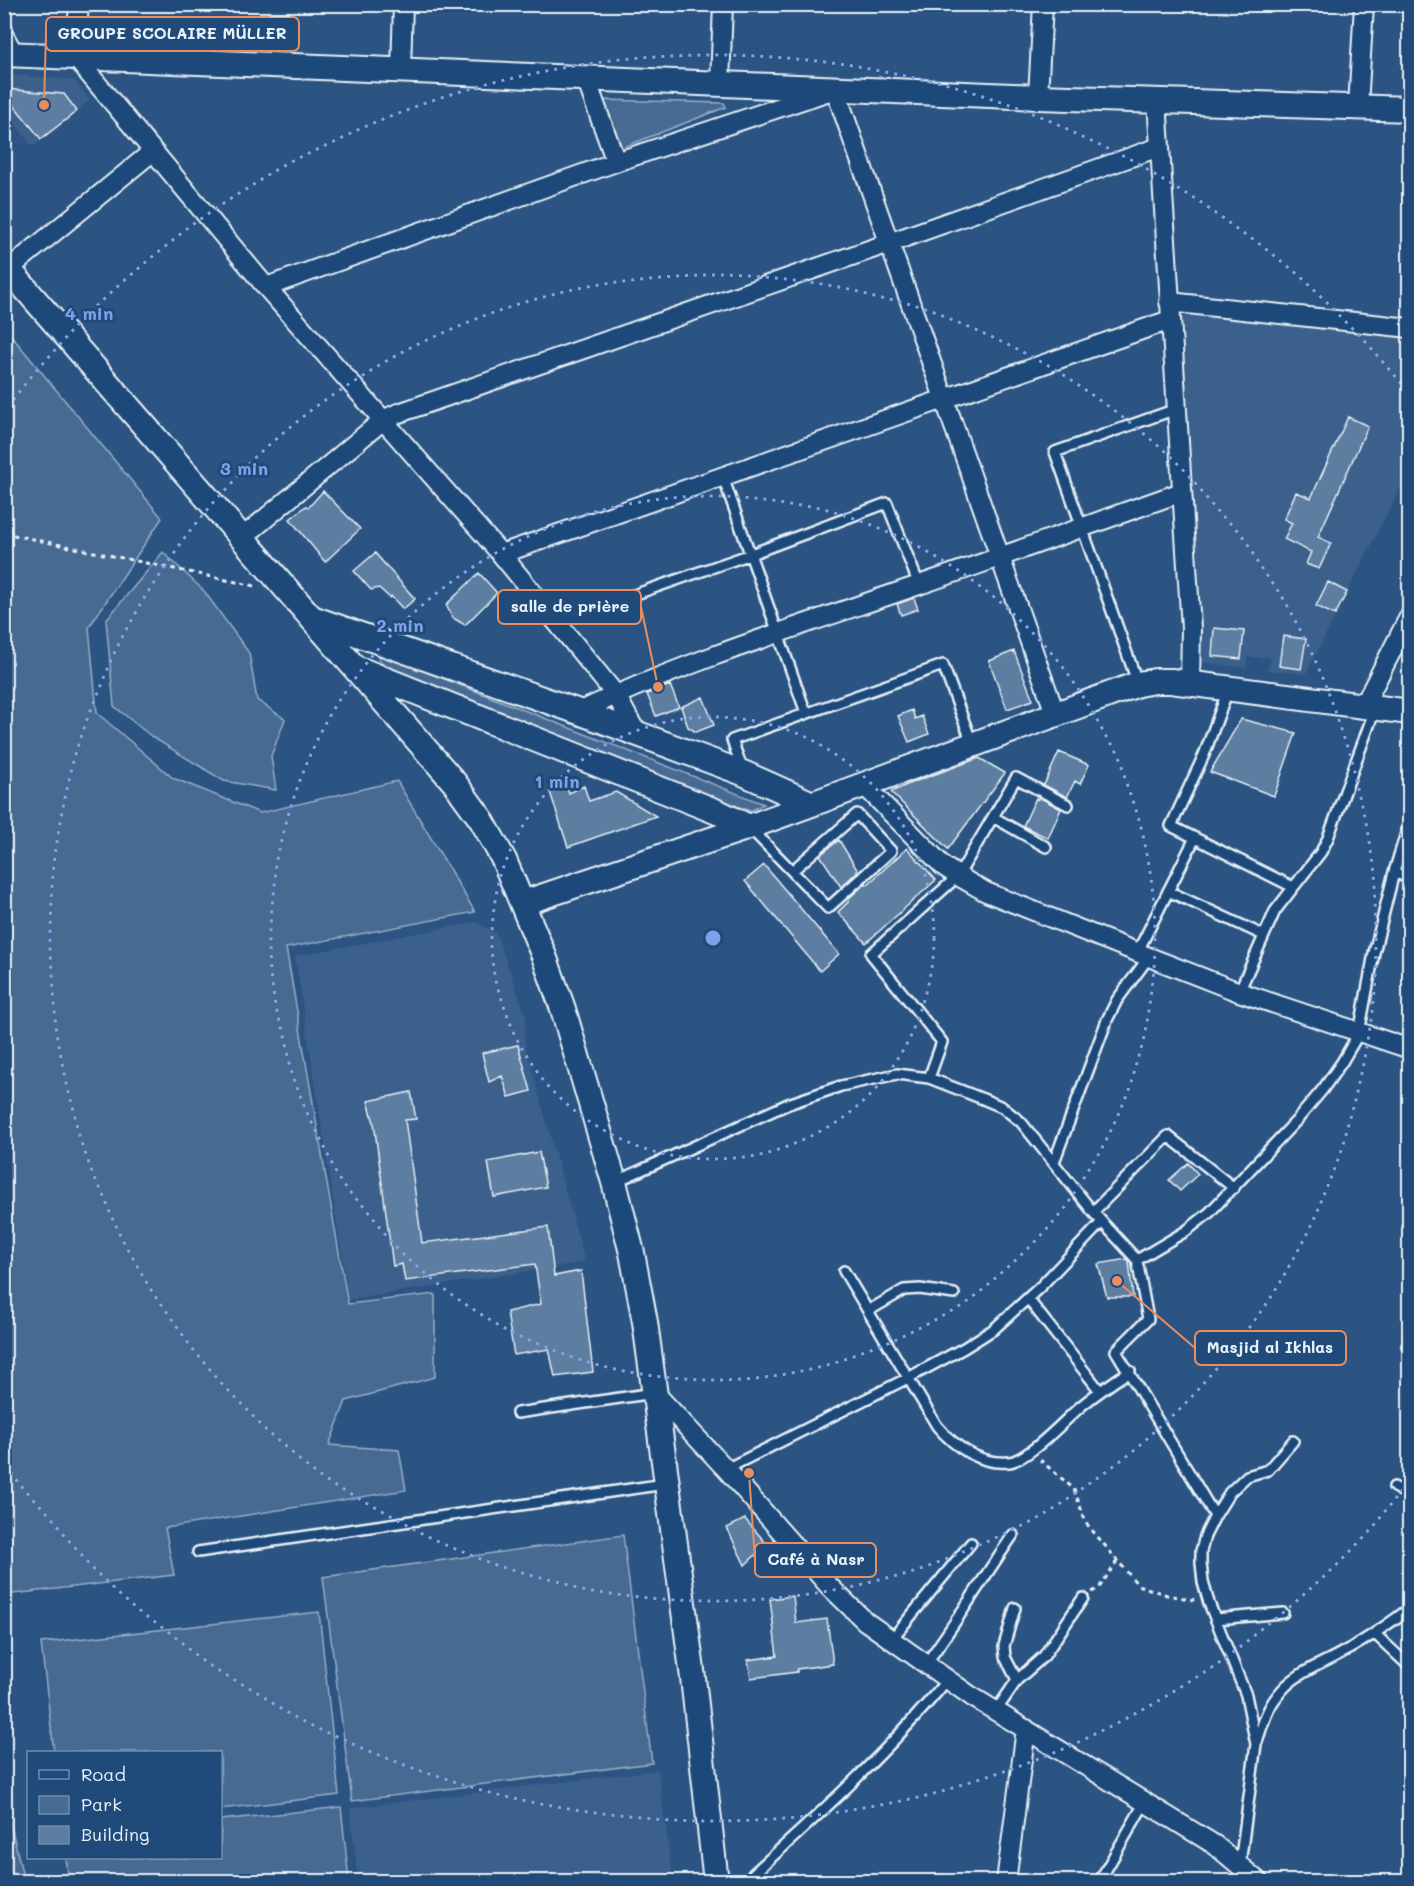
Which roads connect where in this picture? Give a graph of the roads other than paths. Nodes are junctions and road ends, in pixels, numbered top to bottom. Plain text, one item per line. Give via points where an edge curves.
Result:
1 (79, 4) edge
2 (403, 4) edge
3 (723, 4) edge
4 (1043, 4) edge
5 (1364, 4) edge
6 (8, 48) edge
7 (75, 57) junction
8 (401, 70) junction
9 (586, 79) junction
10 (720, 84) junction
11 (835, 89) junction
12 (1038, 98) junction
13 (1156, 101) junction
14 (1358, 107) junction
15 (1410, 109) edge
16 (1159, 147) junction
17 (152, 152) junction
18 (616, 162) junction
19 (889, 243) junction
20 (7, 267) edge
21 (266, 287) junction
22 (1170, 311) junction
23 (1410, 328) edge
24 (944, 400) junction
25 (1176, 409) junction
26 (383, 420) junction
27 (723, 477) junction
28 (1182, 492) junction
29 (1082, 527) junction
30 (242, 538) junction
31 (501, 554) junction
32 (751, 554) junction
33 (1000, 556) junction
34 (919, 585) junction
35 (1410, 615) edge
36 (308, 616) junction
37 (556, 622) junction
38 (778, 633) junction
39 (356, 668) junction
40 (1138, 684) junction
41 (1190, 684) junction
42 (1229, 688) junction
43 (616, 694) junction
44 (1370, 706) junction
45 (1408, 709) edge
46 (579, 712) junction
47 (807, 713) junction
48 (1055, 713) junction
49 (637, 734) junction
50 (972, 744) junction
51 (744, 773) junction
52 (856, 798) junction
53 (810, 803) junction
54 (1068, 805) dead end
55 (993, 817) junction
56 (1410, 820) edge
57 (749, 827) junction
58 (1195, 838) junction
59 (1046, 848) dead end
60 (792, 871) junction
61 (1394, 872) junction
62 (958, 876) junction
63 (1410, 879) edge
64 (1293, 887) junction
65 (1168, 891) junction
66 (523, 903) junction
67 (1263, 935) junction
68 (1143, 955) junction
69 (1239, 992) junction
70 (1359, 1033) junction
71 (1410, 1049) edge
72 (929, 1078) junction
73 (1054, 1162) junction
74 (614, 1182) junction
75 (1234, 1188) junction
76 (1093, 1212) junction
77 (1102, 1222) junction
78 (1137, 1260) junction
79 (844, 1271) dead end
80 (954, 1294) dead end
81 (1028, 1299) junction
82 (868, 1311) junction
83 (1410, 1343) edge
84 (1410, 1348) edge
85 (1130, 1371) junction
86 (908, 1378) junction
87 (1100, 1391) junction
88 (655, 1393) junction
89 (517, 1413) dead end
90 (1293, 1441) dead end
91 (726, 1469) junction
92 (667, 1484) junction
93 (1394, 1487) dead end
94 (1410, 1496) edge
95 (1215, 1516) junction
96 (1013, 1535) dead end
97 (971, 1543) dead end
98 (198, 1552) dead end
99 (1083, 1598) road end
100 (1015, 1608) dead end
101 (1409, 1609) edge
102 (1283, 1613) dead end
103 (1216, 1619) junction
104 (1375, 1634) junction
105 (891, 1641) junction
106 (925, 1665) junction
107 (1410, 1667) edge
108 (947, 1680) junction
109 (1017, 1680) junction
110 (996, 1711) junction
111 (1026, 1729) junction
112 (1256, 1744) junction
113 (1144, 1802) junction
114 (753, 1874) dead end
115 (1249, 1875) edge
116 (717, 1881) edge
117 (1006, 1881) edge
118 (1098, 1881) edge

1 - 7 street
2 - 8 street
3 - 10 street
4 - 12 street
5 - 14 street
6 - 7 street
7 - 8 street
7 - 17 street
8 - 9 street
9 - 10 street
9 - 18 street
10 - 11 street
11 - 12 street
11 - 18 street
11 - 19 street
12 - 13 street
13 - 14 street
13 - 16 street
14 - 15 street
16 - 19 street
16 - 22 street
17 - 20 street
17 - 21 street
18 - 21 street
19 - 24 street
19 - 26 street
20 - 30 street
21 - 26 street
22 - 23 street
22 - 24 street
22 - 25 street
24 - 27 street
24 - 33 street
25 - 28 street
25 - 29 lane via 1055,452
26 - 30 street
26 - 31 street
27 - 31 street
27 - 32 lane
28 - 29 street
28 - 41 street via 1191,628
29 - 33 street
29 - 40 lane
30 - 36 street
31 - 37 street
32 - 34 lane via 887,503
32 - 37 lane
32 - 38 lane
33 - 34 street
33 - 48 street
34 - 38 street
35 - 44 street
36 - 39 street
36 - 46 street
37 - 43 street
38 - 43 street
38 - 47 lane
39 - 57 street
39 - 66 street via 481,819
40 - 41 street
40 - 48 street
41 - 42 street
42 - 44 street
42 - 58 lane via 1171,826
43 - 46 street
43 - 49 street
44 - 45 street
44 - 64 lane via 1328,838
46 - 49 street
47 - 50 lane via 942,665
47 - 51 lane via 732,740
48 - 50 street
49 - 51 street
50 - 52 street
51 - 53 street
52 - 53 street
52 - 60 lane
52 - 60 lane via 891,852 828,908
52 - 62 street
53 - 57 street
54 - 55 lane via 1016,778
55 - 59 lane
55 - 62 lane
56 - 61 lane
57 - 60 lane
57 - 66 street
58 - 64 lane
58 - 65 lane
61 - 63 lane
61 - 70 lane
62 - 68 street via 986,892
62 - 72 lane via 871,954 942,1042
64 - 67 lane
65 - 67 lane
65 - 68 lane
66 - 74 street via 563,1009
67 - 69 lane
68 - 69 street
68 - 73 lane via 1107,1020
69 - 70 street
70 - 71 street
70 - 75 lane via 1298,1120
72 - 73 lane via 1002,1107 1021,1122
72 - 74 lane via 897,1074 841,1086 788,1104
73 - 76 lane
74 - 88 street via 632,1253
75 - 76 lane via 1168,1136
75 - 78 lane via 1186,1231
76 - 77 lane
77 - 78 lane
77 - 81 lane
78 - 85 lane via 1148,1319 1116,1351
79 - 82 lane
80 - 82 lane via 903,1290
81 - 86 lane via 994,1329
81 - 87 lane
82 - 86 lane
83 - 84 lane
85 - 87 lane
85 - 95 lane
86 - 87 lane via 948,1439 977,1457 994,1462 1010,1462 1024,1456
86 - 91 lane
88 - 89 lane
88 - 91 street
88 - 92 street
90 - 95 lane via 1268,1470 1247,1476 1230,1492
91 - 105 street via 829,1586
92 - 98 lane
92 - 116 street
93 - 94 lane
95 - 103 lane via 1201,1551 1203,1582
96 - 106 lane
97 - 105 lane
99 - 109 lane via 1044,1656
100 - 109 lane via 1004,1646
101 - 104 lane
102 - 103 lane
103 - 112 lane via 1246,1695
104 - 107 lane
104 - 112 lane via 1289,1683 1265,1717
105 - 106 street
106 - 108 street
108 - 110 street
108 - 114 lane via 889,1746
109 - 110 lane
110 - 111 street
111 - 113 street
111 - 117 street
112 - 115 lane
113 - 115 street via 1215,1845
113 - 118 lane

